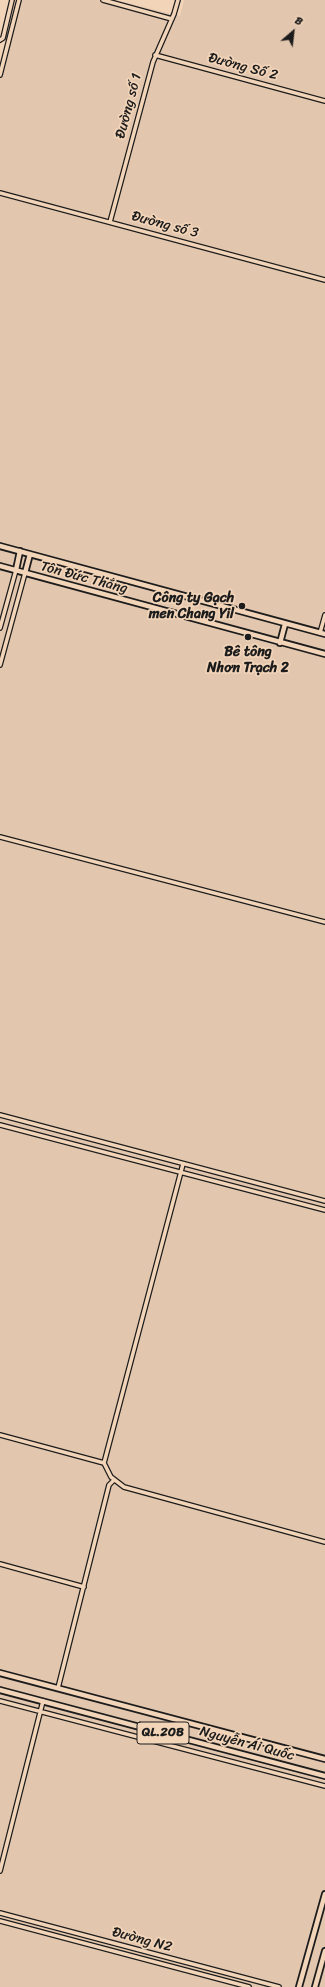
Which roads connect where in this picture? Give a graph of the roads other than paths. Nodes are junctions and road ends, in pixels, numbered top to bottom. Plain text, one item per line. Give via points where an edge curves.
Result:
1 (8, 0) edge
2 (12, 0) edge
3 (18, 0) edge
4 (103, 0) edge
5 (178, 0) edge
6 (11, 5) junction
7 (172, 19) junction
8 (1, 39) edge
9 (155, 56) junction
10 (0, 75) edge
11 (325, 101) edge
12 (0, 193) edge
13 (110, 222) junction
14 (325, 280) edge
15 (0, 546) edge
16 (20, 551) junction
17 (30, 554) junction
18 (0, 566) edge
19 (16, 570) junction
20 (25, 573) junction
21 (325, 616) edge
22 (285, 624) junction
23 (0, 628) edge
24 (323, 633) edge
25 (280, 643) junction
26 (325, 654) edge
27 (0, 664) edge
28 (0, 837) edge
29 (325, 922) edge
30 (0, 1115) edge
31 (0, 1125) edge
32 (39, 1126) junction
33 (37, 1135) junction
34 (183, 1164) junction
35 (181, 1173) junction
36 (325, 1201) edge
37 (325, 1210) edge
38 (0, 1435) edge
39 (104, 1463) junction
40 (114, 1480) junction
41 (325, 1542) edge
42 (0, 1564) edge
43 (84, 1587) junction
44 (0, 1672) edge
45 (58, 1688) junction
46 (0, 1690) edge
47 (0, 1701) edge
48 (43, 1701) junction
49 (41, 1711) junction
50 (325, 1759) edge
51 (325, 1776) edge
52 (325, 1786) edge
53 (0, 1871) edge
54 (325, 1894) edge
55 (0, 1913) edge
56 (0, 1921) edge
57 (325, 1951) edge
58 (249, 1987) edge
59 (279, 1987) edge
60 (299, 1987) edge
61 (315, 1987) edge

1 - 6 street
2 - 6 street
3 - 10 street
4 - 7 street
5 - 7 street, Đường số 1
6 - 8 street
7 - 9 street, Đường số 1
9 - 11 street, Đường Số 2
9 - 13 street, Đường số 1
12 - 13 street, Đường số 3
13 - 14 street, Đường số 3
15 - 16 main road, Tôn Đức Thắng
16 - 17 main road, Tôn Đức Thắng
16 - 19 main road
17 - 20 main road
17 - 22 main road, Tôn Đức Thắng
18 - 19 main road, Tôn Đức Thắng
19 - 20 main road, Tôn Đức Thắng
19 - 23 street
20 - 25 main road, Tôn Đức Thắng
20 - 27 street
21 - 24 street
22 - 24 main road, Tôn Đức Thắng
22 - 25 main road
25 - 26 main road, Tôn Đức Thắng
28 - 29 street
30 - 32 street
31 - 33 street
32 - 33 street
32 - 34 street
33 - 35 street
34 - 35 street
34 - 36 street
35 - 37 street
35 - 39 street
38 - 39 street
39 - 40 street
40 - 41 street via 124,1487
40 - 43 street via 109,1486
42 - 43 street
43 - 45 street
44 - 45 main road, Nguyễn Ái Quốc / QL.20B
45 - 50 main road, Nguyễn Ái Quốc / QL.20B
46 - 48 main road, Nguyễn Ái Quốc / QL.20B
47 - 49 street
48 - 49 street
48 - 51 main road, Nguyễn Ái Quốc / QL.20B
49 - 52 street
49 - 53 street
54 - 60 main road
55 - 59 street, Đường N2
56 - 58 street, Đường N2
57 - 61 main road

